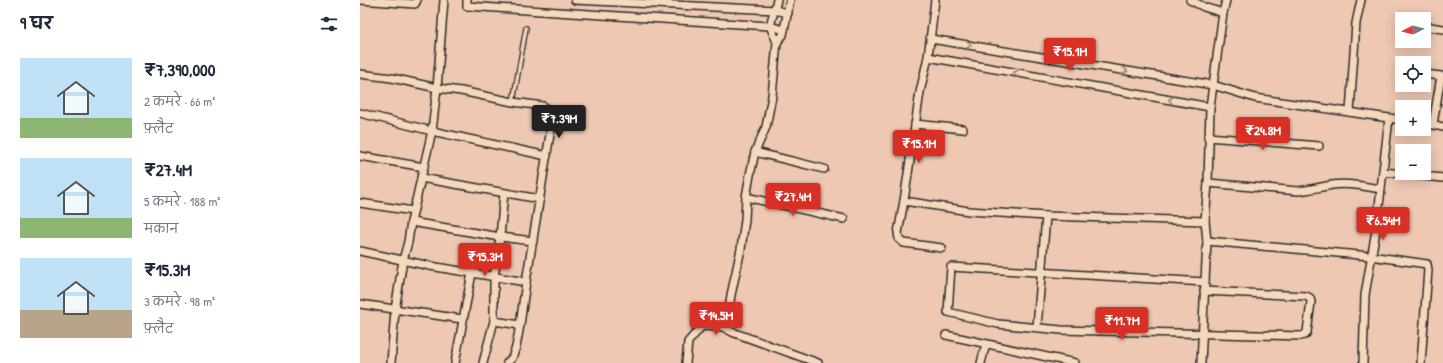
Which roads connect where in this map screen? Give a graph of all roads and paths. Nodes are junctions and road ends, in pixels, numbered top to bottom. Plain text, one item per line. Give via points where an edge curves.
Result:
1 (360, 0) edge
2 (416, 0) edge
3 (444, 0) edge
4 (467, 0) edge
5 (575, 0) edge
6 (777, 0) edge
7 (790, 0) edge
8 (935, 0) edge
9 (1190, 0) edge
10 (1226, 0) edge
11 (1361, 0) edge
12 (653, 2) edge
13 (775, 10) junction
14 (788, 13) junction
15 (1223, 13) junction
16 (770, 26) junction
17 (1431, 27) edge
18 (526, 28) dead end
19 (1443, 29) edge
20 (784, 30) junction
21 (931, 39) junction
22 (777, 42) junction
23 (928, 57) junction
24 (1443, 69) edge
25 (360, 74) edge
26 (1431, 75) edge
27 (1442, 77) edge
28 (1213, 85) junction
29 (437, 88) junction
30 (513, 102) junction
31 (1210, 106) junction
32 (1350, 112) junction
33 (360, 113) edge
34 (1389, 118) junction
35 (1395, 119) edge
36 (915, 124) junction
37 (1433, 124) joint
38 (1443, 127) edge
39 (963, 129) dead end
40 (432, 131) junction
41 (1208, 137) junction
42 (1319, 146) dead end
43 (755, 152) junction
44 (360, 156) edge
45 (547, 156) junction
46 (424, 167) junction
47 (824, 169) dead end
48 (1383, 172) junction
49 (421, 178) junction
50 (1443, 178) edge
51 (1208, 183) junction
52 (1380, 189) junction
53 (504, 193) junction
54 (746, 197) junction
55 (540, 199) junction
56 (904, 201) junction
57 (360, 203) edge
58 (413, 211) junction
59 (1046, 216) junction
60 (844, 219) dead end
61 (1205, 221) junction
62 (411, 222) junction
63 (500, 237) junction
64 (533, 241) junction
65 (1207, 241) junction
66 (942, 248) dead end
67 (360, 252) edge
68 (1370, 256) junction
69 (403, 260) junction
70 (472, 273) junction
71 (1041, 274) junction
72 (494, 277) junction
73 (526, 282) junction
74 (1205, 282) junction
75 (1204, 291) junction
76 (360, 304) edge
77 (395, 310) junction
78 (462, 319) junction
79 (494, 321) junction
80 (520, 326) junction
81 (723, 327) junction
82 (1037, 327) junction
83 (1203, 333) junction
84 (946, 334) dead end
85 (986, 344) junction
86 (390, 363) edge
87 (454, 363) edge
88 (483, 363) edge
89 (507, 363) edge
90 (686, 363) edge
91 (818, 363) edge
92 (981, 363) edge
93 (1075, 363) edge
94 (1201, 363) edge
95 (1363, 363) edge
96 (1422, 363) edge

1 - 2 street via 415,4
3 - 29 street
4 - 16 street via 467,6
5 - 12 street
6 - 13 street
7 - 14 street
8 - 21 street
9 - 15 street
10 - 15 street
11 - 32 street via 1356,23
12 - 13 street
13 - 14 street
13 - 16 street
14 - 20 street
15 - 28 street
16 - 20 street
16 - 22 street
17 - 19 street
18 - 30 lane
20 - 22 street via 784,35
21 - 23 street
21 -> 28 street
22 - 43 street via 766,127
31 -> 23 street
23 - 36 street
24 - 27 street
25 - 29 street
26 - 27 street
27 - 37 street
28 - 31 street
28 - 32 street via 1254,98
29 - 30 street
29 - 40 street
30 - 45 street via 543,106 550,110 552,122
31 - 41 street
32 - 34 street
33 - 40 street
34 - 35 street
34 - 48 street
36 - 39 street
36 - 56 street
37 - 38 street
40 - 45 street
40 - 46 street
41 - 42 street
41 - 51 street
43 - 47 street
43 - 54 street
44 - 46 street
45 - 55 street
46 - 49 street
48 - 50 street
48 - 52 street
49 - 53 street
49 - 58 street
51 - 52 street via 1298,191 1349,184
51 - 61 street
52 - 68 street
53 - 55 street
53 - 63 street
54 - 60 street
54 - 81 street via 741,249
55 - 64 street
56 - 59 street via 969,211
56 - 66 street via 899,239 904,243
57 - 58 street
58 - 62 street
59 - 61 street
59 - 71 street
61 - 65 street
62 - 63 street
62 - 69 street
63 - 64 street
63 - 72 street
64 - 73 street
65 - 68 street
65 - 74 street
67 - 69 street
68 - 95 street via 1365,295
68 - 96 street via 1427,264
69 - 70 street
69 - 77 street
70 - 72 street
70 - 78 street
71 - 74 street
71 - 82 street
71 - 82 street via 950,267 948,312 998,324
72 - 73 street
72 - 79 street
73 - 80 street
74 - 75 street
75 - 83 street
75 - 83 street via 1306,296 1311,302 1305,335
76 - 77 street
77 - 78 street
77 - 86 street
78 - 87 street
79 - 80 street
79 - 88 street
80 - 89 street via 516,347
81 - 90 street via 702,326 688,342
81 - 91 street
82 - 83 street
83 - 94 street
84 - 85 street
85 - 92 street
85 - 93 street

